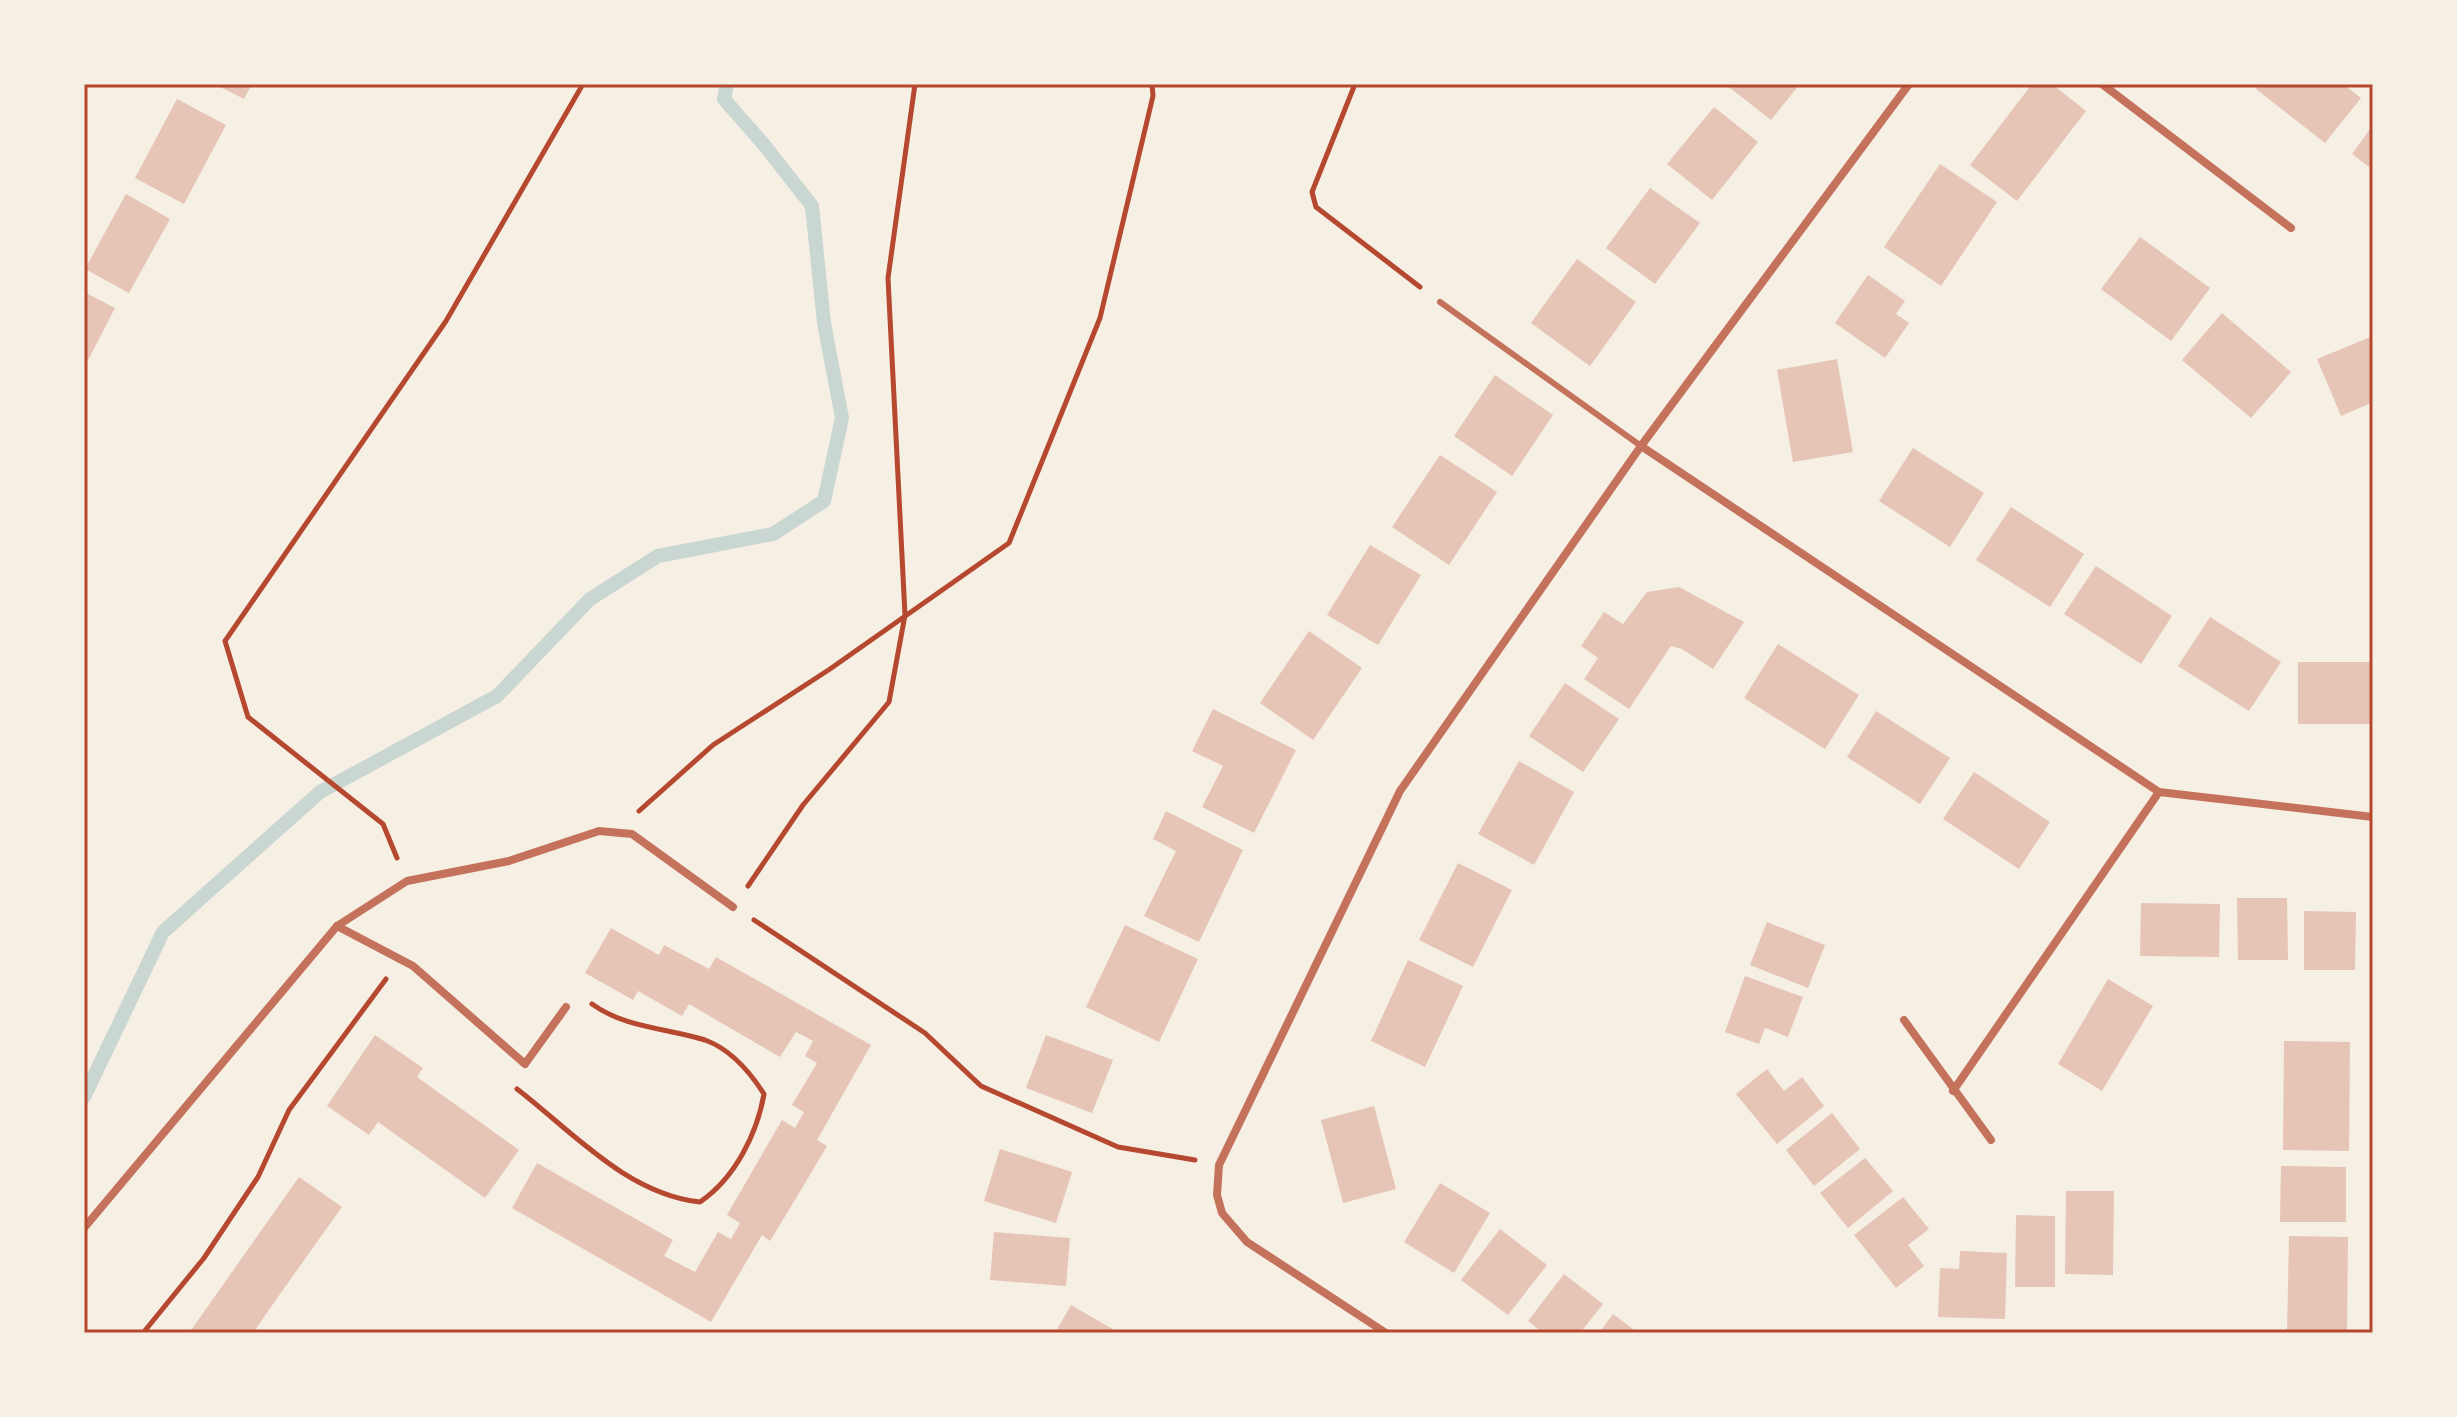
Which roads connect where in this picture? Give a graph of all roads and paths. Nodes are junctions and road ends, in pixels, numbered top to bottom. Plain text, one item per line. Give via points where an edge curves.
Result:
1 (583, 84) edge
2 (915, 84) edge
3 (1152, 84) edge
4 (1355, 84) edge
5 (1909, 84) edge
6 (2102, 84) edge
7 (2291, 228) dead end
8 (1440, 302) joint
9 (1641, 446) junction
10 (905, 615) junction
11 (2159, 792) junction
12 (2373, 817) edge
13 (599, 831) junction
14 (407, 881) junction
15 (733, 907) junction
16 (337, 926) junction
17 (401, 960) junction
18 (566, 1007) joint
19 (1904, 1020) dead end
20 (525, 1064) junction
21 (1953, 1091) junction
22 (1991, 1140) dead end
23 (1219, 1165) junction
24 (84, 1228) edge
25 (143, 1333) edge
26 (1386, 1333) edge

1 - 14 path via 446,321 225,641 248,717 383,824
2 - 10 path via 888,278
3 - 10 path via 1100,318 1009,543
4 - 8 path via 1312,192 1316,207
5 - 9 street
6 - 7 street
8 - 9 lane
9 - 11 street
9 - 23 street via 1400,791
10 - 13 path via 713,745 638,812
10 - 15 path via 889,702 803,805
11 - 12 street
11 - 21 street
13 - 14 street via 509,861
13 - 15 street via 632,834
14 - 16 street
15 - 23 path via 925,1033 981,1086 1118,1147
16 - 17 street
16 - 24 street
17 - 20 street
17 - 25 path via 289,1110 258,1177 204,1258
18 - 20 street
18 - 20 path via 573,990 611,1017 706,1041 733,1057 764,1094 759,1121 737,1162 715,1192 700,1202 678,1200 621,1174 511,1085
19 - 21 street
21 - 22 street
23 - 26 street via 1222,1213 1247,1242

